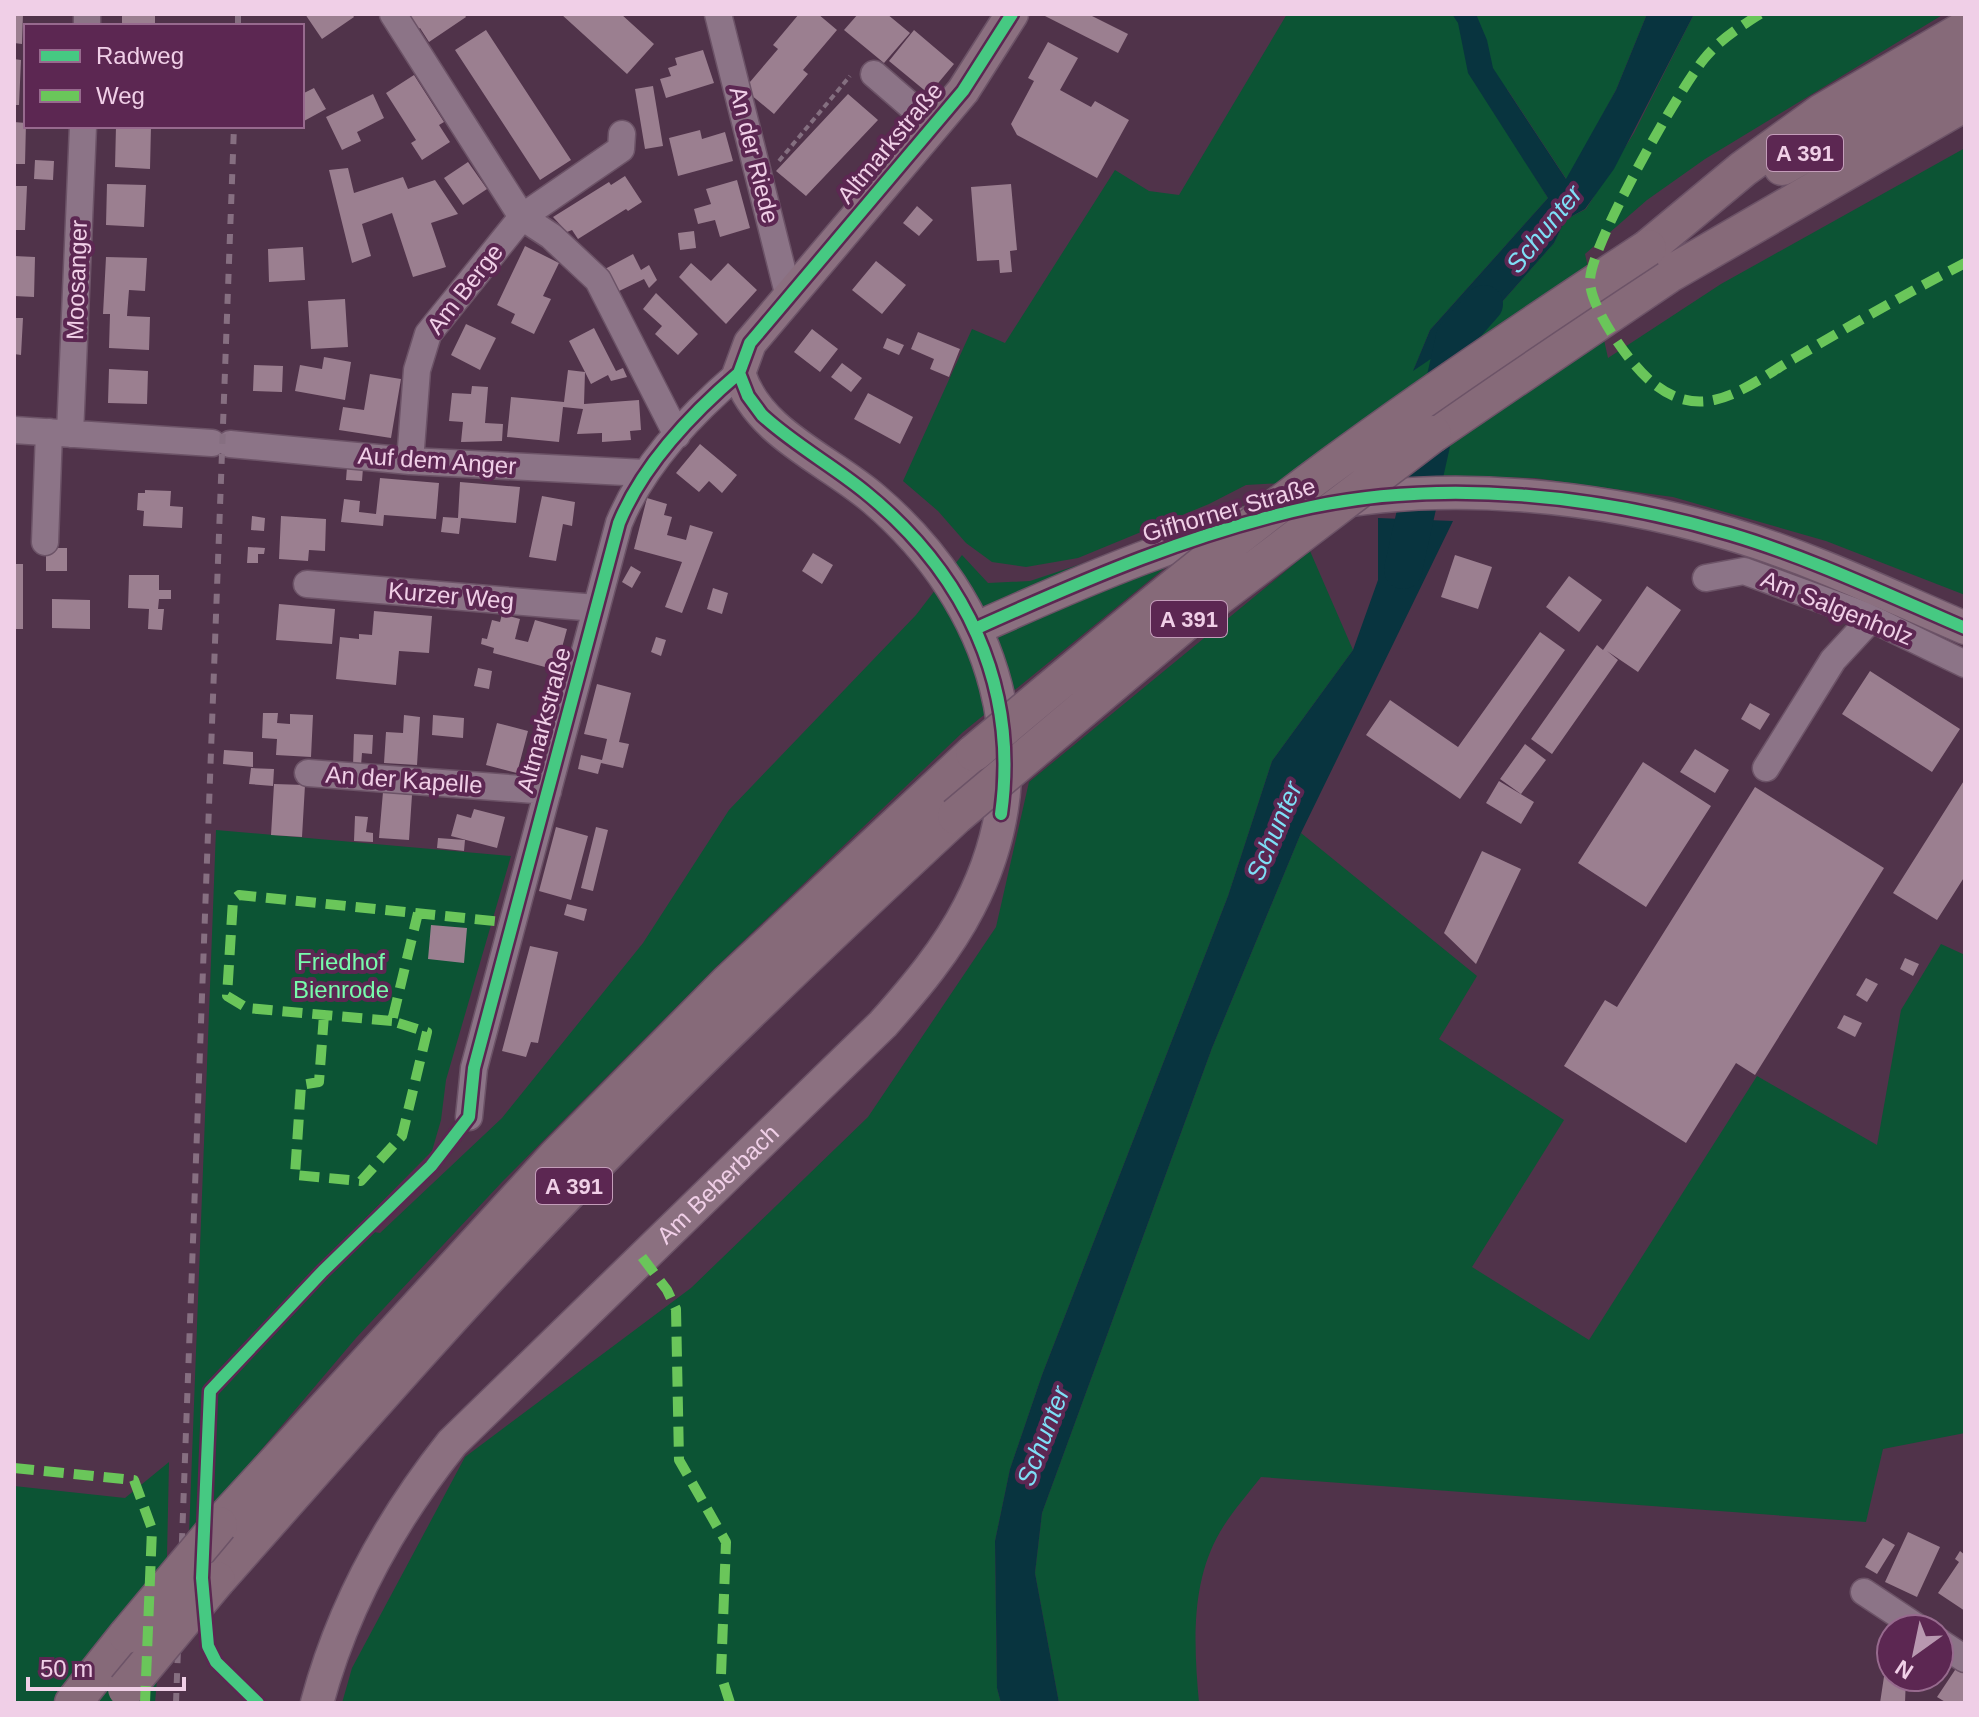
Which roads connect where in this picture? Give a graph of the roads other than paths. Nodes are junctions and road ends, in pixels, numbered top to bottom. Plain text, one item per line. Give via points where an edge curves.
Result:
1 (393, 14) edge
2 (718, 14) edge
3 (1012, 14) edge
4 (1965, 29) edge
5 (1965, 64) edge
6 (874, 74) road end
7 (1965, 103) edge
8 (1965, 113) edge
9 (1930, 121) junction
10 (934, 126) junction
11 (83, 128) edge
12 (622, 134) dead end
13 (522, 217) junction
14 (1648, 248) junction
15 (789, 297) junction
16 (739, 373) junction
17 (14, 430) edge
18 (60, 433) junction
19 (677, 435) junction
20 (410, 461) junction
21 (645, 473) junction
22 (45, 542) dead end
23 (1706, 578) dead end
24 (307, 584) dead end
25 (596, 608) junction
26 (1871, 619) junction
27 (977, 628) junction
28 (1965, 628) edge
29 (1965, 664) edge
30 (1766, 768) dead end
31 (308, 773) dead end
32 (548, 791) junction
33 (469, 1117) dead end
34 (1864, 1592) dead end
35 (1896, 1613) edge
36 (121, 1696) edge
37 (73, 1703) edge
38 (317, 1703) edge

1 - 13 street
2 - 15 street, An der Riede
3 - 10 main road, Altmarkstraße via 982,66
4 - 14 highway via 1822,112
5 - 14 highway, A 391
6 - 10 street
7 - 9 highway, A 391
8 - 9 highway
9 - 36 highway, A 391, bridge via 1620,306 1480,401 1181,625 956,816 754,1005 582,1178 393,1382
10 - 15 main road, Altmarkstraße
11 - 18 street, Moosanger
12 - 13 street, Am Berge via 621,149
13 - 19 street via 598,280
13 - 20 street, Am Berge via 428,334 421,350
14 - 37 highway, A 391, bridge via 1326,469 974,753 728,983 556,1157 219,1525
15 - 16 main road, Altmarkstraße via 750,343
16 - 19 street, Altmarkstraße
16 - 27 main road via 748,396 770,423 866,492 918,541 949,579
17 - 18 street, Auf dem Anger
18 - 20 street, Auf dem Anger
18 - 22 street, Moosanger
19 - 21 street, Altmarkstraße
20 - 21 street, Auf dem Anger
21 - 25 street, Altmarkstraße via 619,523
23 - 26 street, Am Salgenholz via 1744,571
24 - 25 street, Kurzer Weg
25 - 32 street, Altmarkstraße
26 - 29 street, Am Salgenholz
26 - 30 street via 1833,660
27 - 28 main road, Gifhorner Straße, bridge via 1129,562 1238,526 1313,507 1483,496 1577,502 1701,525 1793,555
27 - 38 main road, Am Beberbach via 1001,706 1004,790 993,850 954,933 908,996 851,1057 452,1443 401,1513 361,1583
31 - 32 street, An der Kapelle
32 - 33 street, Altmarkstraße via 474,1068
34 - 35 street

